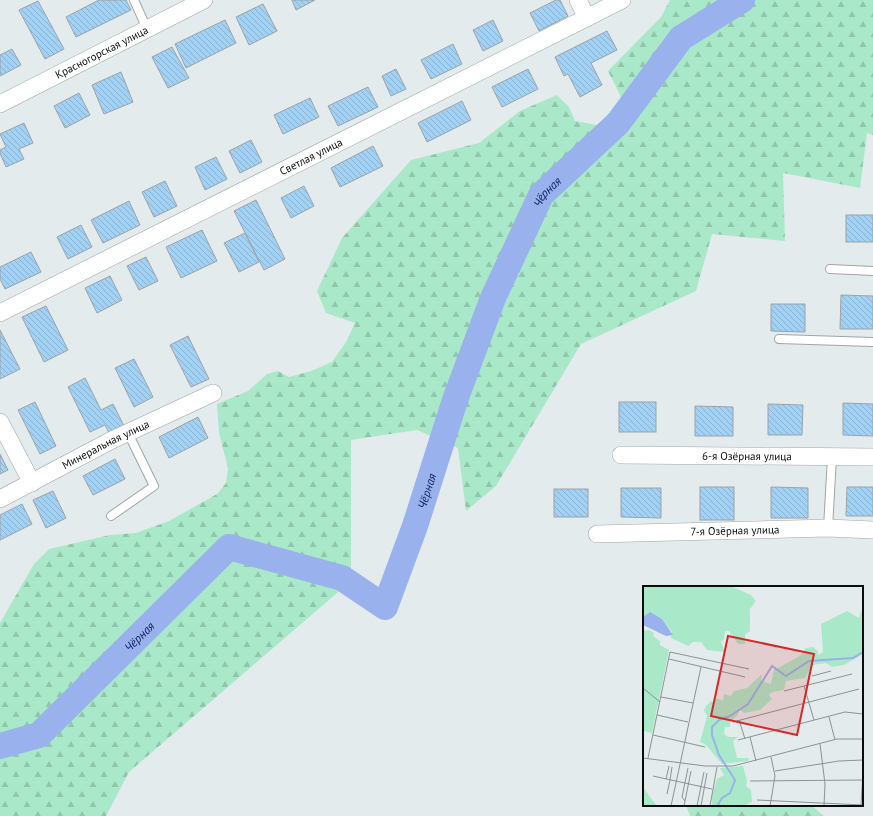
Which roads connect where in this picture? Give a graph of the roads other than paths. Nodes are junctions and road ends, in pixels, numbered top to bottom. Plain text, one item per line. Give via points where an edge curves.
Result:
1 (134, 0) edge
2 (204, 0) edge
3 (578, 0) edge
4 (622, 0) edge
5 (587, 18) junction
6 (147, 29) junction
7 (0, 104) edge
8 (830, 269) dead end
9 (873, 271) edge
10 (0, 313) edge
11 (779, 339) dead end
12 (873, 342) edge
13 (213, 393) dead end
14 (0, 422) edge
15 (128, 433) junction
16 (620, 455) dead end
17 (873, 456) edge
18 (832, 457) junction
19 (32, 483) junction
20 (0, 499) edge
21 (111, 516) dead end
22 (828, 528) junction
23 (873, 530) edge
24 (597, 534) dead end

1 - 6 lane
2 - 6 street, Красногорская улица
3 - 5 street
4 - 5 street, Светлая улица
5 - 10 street, Светлая улица
6 - 7 street, Красногорская улица
8 - 9 lane
11 - 12 lane
13 - 15 street, Минеральная улица
14 - 19 street
15 - 19 street, Минеральная улица
15 - 21 lane via 154,486
16 - 18 street, 6-я Озёрная улица
17 - 18 street, 6-я Озёрная улица
18 - 22 lane
19 - 20 street, Минеральная улица
22 - 23 street, 7-я Озёрная улица
22 - 24 street, 7-я Озёрная улица

